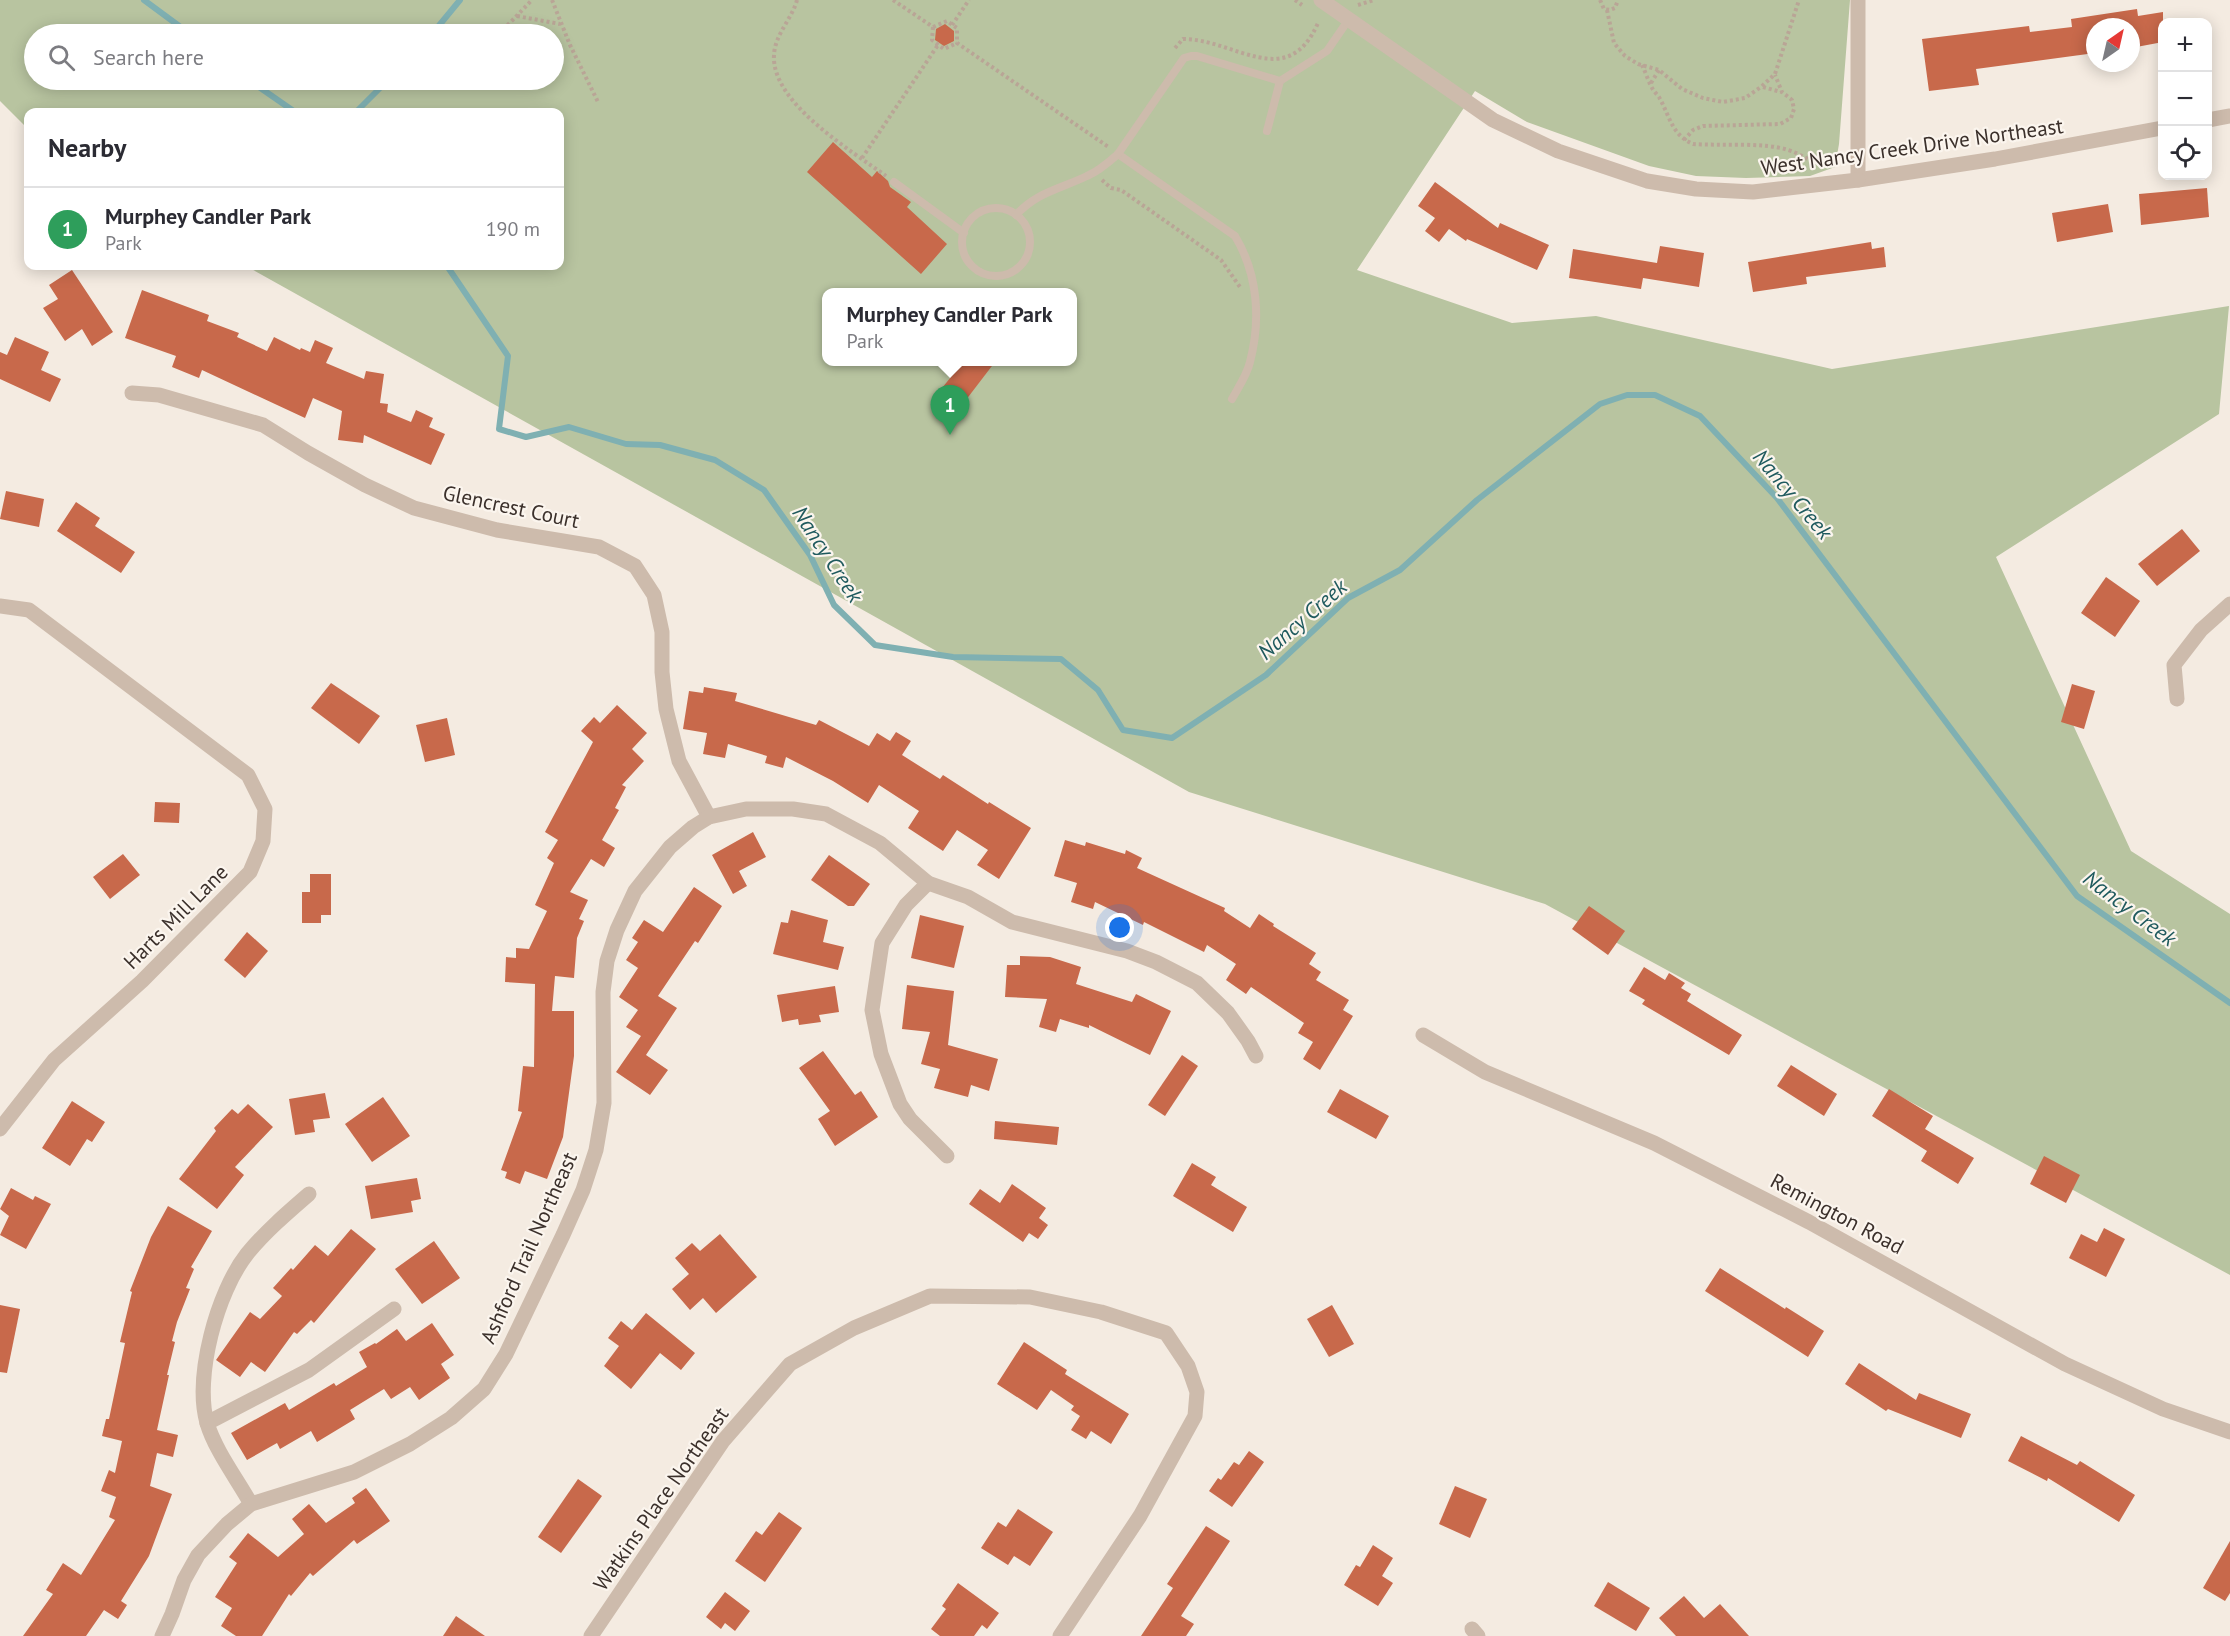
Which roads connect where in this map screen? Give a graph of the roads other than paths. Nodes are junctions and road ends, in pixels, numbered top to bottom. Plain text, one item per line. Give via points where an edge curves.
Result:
1 (1321, 0) edge
2 (1858, 0) edge
3 (1351, 13) junction
4 (1280, 81) junction
5 (2230, 116) edge
6 (2212, 119) edge
7 (2158, 129) edge
8 (1267, 131) dead end
9 (1118, 153) junction
10 (1858, 180) junction
11 (894, 182) road end
12 (1016, 215) junction
13 (964, 232) junction
14 (132, 393) dead end
15 (1232, 399) dead end
16 (2230, 604) edge
17 (0, 606) edge
18 (2177, 699) dead end
19 (709, 817) junction
20 (928, 883) junction
21 (1423, 1035) dead end
22 (1256, 1056) dead end
23 (0, 1129) edge
24 (947, 1156) dead end
25 (309, 1194) dead end
26 (394, 1309) dead end
27 (207, 1423) junction
28 (2230, 1432) edge
29 (251, 1504) junction
30 (162, 1636) edge
31 (591, 1636) edge
32 (1060, 1636) edge

1 - 3 street, West Nancy Creek Drive Northeast
2 - 10 street
3 - 4 lane via 1327,51
3 - 10 street, West Nancy Creek Drive Northeast via 1493,120 1558,151 1647,181 1753,192
4 - 8 lane
4 - 9 lane via 1197,56 1184,58
5 - 6 street
7 - 10 street, West Nancy Creek Drive Northeast
9 - 12 lane via 1088,176 1035,197
9 - 15 lane via 1235,236 1245,252 1257,301 1256,331 1250,364
11 - 13 lane
12 - 13 lane via 994,208 983,211 973,217
12 - 13 lane via 1029,233 1028,254 1023,264 1005,275 994,276 974,269 963,249
14 - 19 street, Glencrest Court via 159,395 263,425 356,480 414,508 497,530 599,547 635,566 654,595 662,632 666,709 679,761
16 - 18 street via 2201,630 2174,665
17 - 23 street, Harts Mill Lane via 29,610 248,775 265,809 263,841 250,872 142,981 54,1060
19 - 20 street, Ashford Trail Northeast via 746,809 793,808 826,814 880,843
19 - 29 street, Ashford Trail Northeast via 670,847 636,891 616,930 603,992 604,1103 596,1150 563,1235 506,1354 484,1389 451,1418 354,1472
20 - 22 street, Ashford Trail Northeast via 968,897 1012,922 1127,951 1197,983 1228,1013
20 - 24 street via 906,905 882,943 872,1010 881,1054 900,1104
21 - 28 street, Remington Road via 1485,1071 1654,1143 1809,1221 2066,1364 2163,1409
25 - 27 street via 246,1256 226,1291 210,1335 203,1389
26 - 27 street via 309,1371
27 - 29 street
29 - 30 street, Ashford Trail Northeast via 198,1556
31 - 32 street, Watkins Place Northeast via 723,1442 790,1364 854,1328 930,1296 1030,1297 1101,1312 1166,1334 1188,1366 1197,1392 1195,1416 1140,1516

